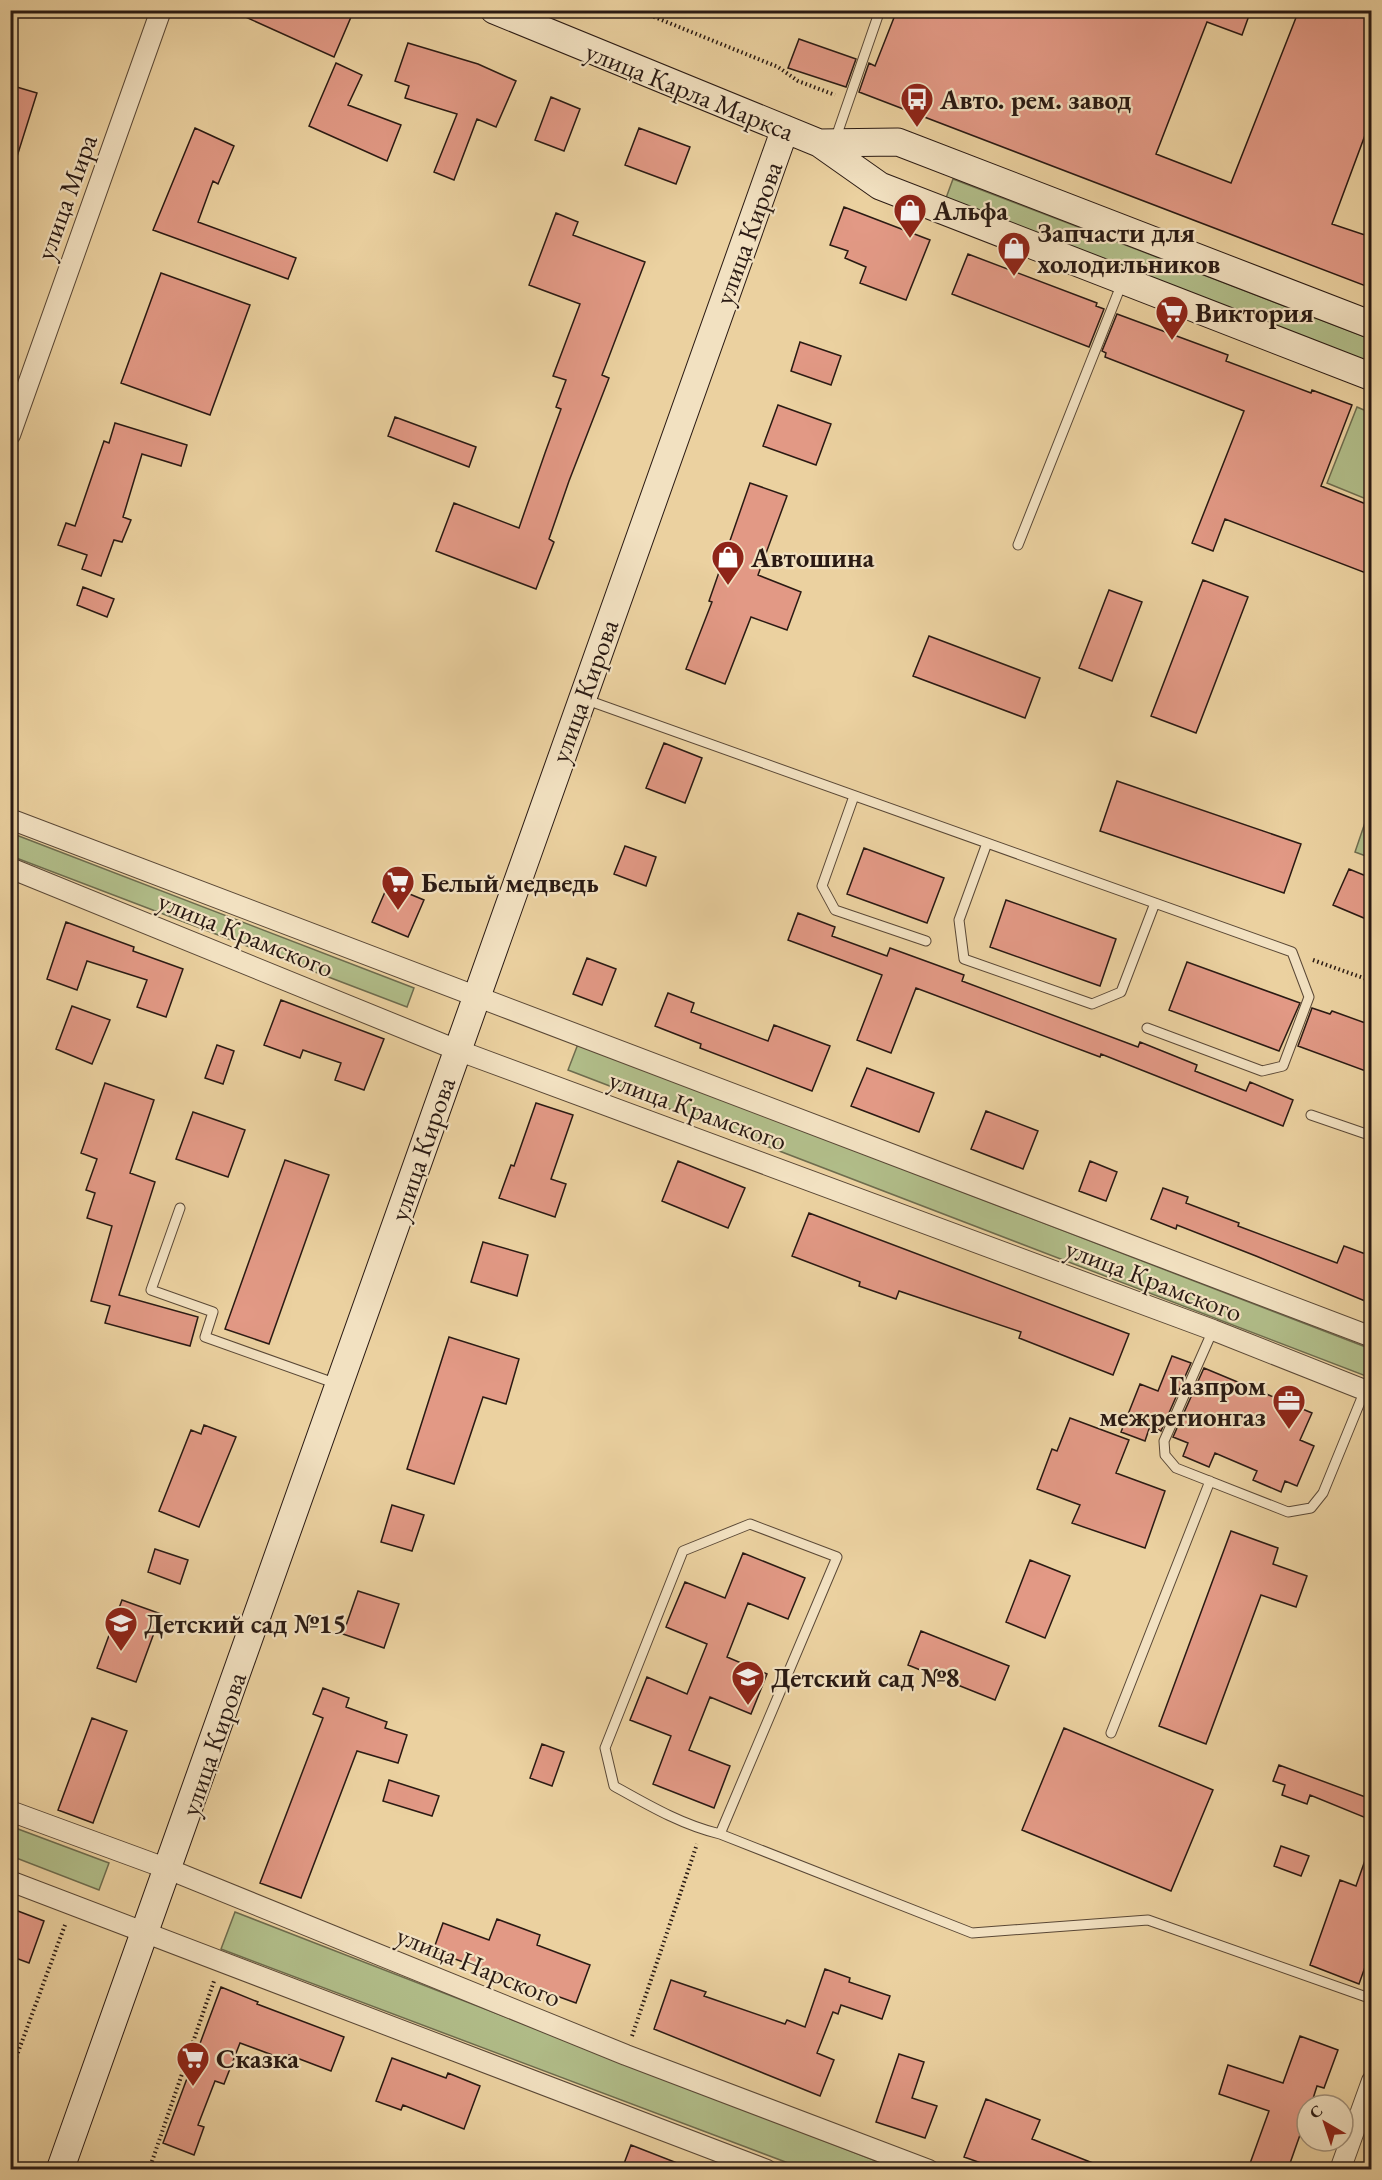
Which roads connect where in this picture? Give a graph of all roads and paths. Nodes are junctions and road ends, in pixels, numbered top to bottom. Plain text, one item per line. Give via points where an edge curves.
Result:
1 (161, 10) edge
2 (494, 10) edge
3 (637, 10) edge
4 (880, 10) edge
5 (839, 97) dead end
6 (785, 129) junction
7 (827, 143) junction
8 (1123, 280) junction
9 (1371, 325) edge
10 (1371, 377) edge
11 (10, 435) edge
12 (1018, 545) dead end
13 (582, 698) junction
14 (854, 796) junction
15 (10, 819) edge
16 (987, 843) junction
17 (10, 867) edge
18 (1155, 903) junction
19 (926, 941) dead end
20 (1292, 952) junction
21 (1371, 981) edge
22 (476, 995) junction
23 (1147, 1028) dead end
24 (458, 1050) junction
25 (1311, 1115) dead end
26 (1371, 1136) edge
27 (180, 1208) dead end
28 (1213, 1330) junction
29 (1371, 1337) edge
30 (339, 1385) junction
31 (1368, 1392) edge
32 (1210, 1481) junction
33 (1111, 1733) dead end
34 (10, 1811) edge
35 (702, 1829) junction
36 (720, 1834) junction
37 (168, 1869) junction
38 (10, 1881) edge
39 (55, 1919) dead end
40 (146, 1934) junction
41 (216, 1978) dead end
42 (1371, 1999) edge
43 (626, 2055) junction
44 (10, 2074) edge
45 (1371, 2081) edge
46 (60, 2169) edge
47 (149, 2169) edge
48 (767, 2169) edge
49 (929, 2169) edge
50 (1340, 2169) edge

1 - 11 street, улица Мира
2 - 6 main road, улица Карла Маркса
3 - 5 path via 778,67 798,81
4 - 7 lane
6 - 7 main road, улица Карла Маркса
6 - 13 main road, улица Кирова
7 - 8 main road, улица Карла Маркса via 880,186
7 - 9 main road, улица Карла Маркса via 898,142
8 - 10 main road, улица Карла Маркса
8 - 12 lane
13 - 14 lane
13 - 22 main road, улица Кирова
14 - 16 lane
14 - 19 lane via 822,886 835,910
15 - 22 street, улица Крамского
16 - 18 lane
16 - 18 lane via 959,920 964,959 1092,1004 1120,992
17 - 24 street, улица Крамского
18 - 20 lane
20 - 21 path
20 - 23 lane via 1309,997 1283,1066 1262,1071
22 - 24 main road, улица Кирова
22 - 29 street, улица Крамского
24 - 28 street, улица Крамского
24 - 30 main road, улица Кирова
25 - 26 lane
27 - 30 lane via 151,1290 213,1312 205,1337
28 - 31 street, улица Крамского
28 - 32 lane via 1164,1441 1165,1455 1176,1468
30 - 37 main road, улица Кирова
31 - 32 lane via 1323,1493 1311,1508 1288,1512
32 - 33 lane
34 - 37 street, улица Нарского
35 - 36 lane
35 - 36 lane via 614,1786 604,1748 683,1551 750,1524 837,1557
35 - 43 path
36 - 42 lane via 972,1934 1148,1920
37 - 40 main road, улица Кирова
37 - 43 street, улица Нарского
38 - 40 street
39 - 44 path via 66,1923
40 - 46 main road, улица Кирова
40 - 48 street
41 - 47 path
43 - 49 street, улица Нарского
45 - 50 street

